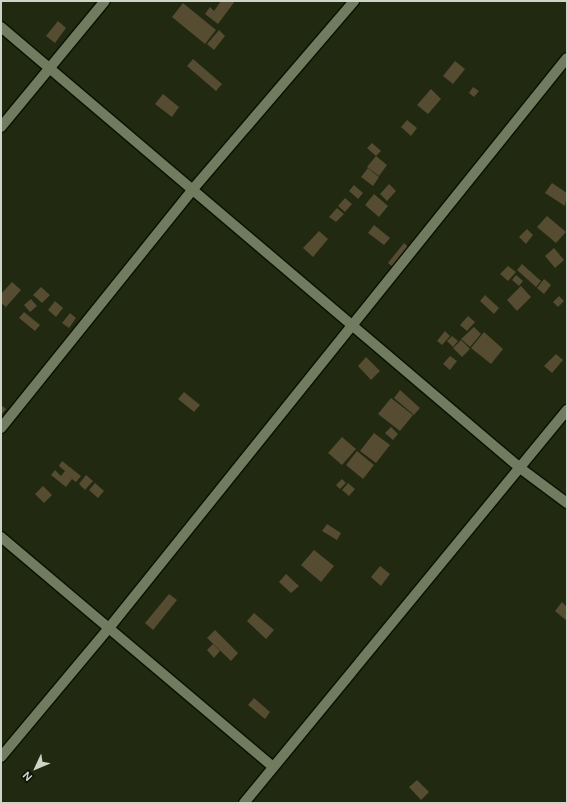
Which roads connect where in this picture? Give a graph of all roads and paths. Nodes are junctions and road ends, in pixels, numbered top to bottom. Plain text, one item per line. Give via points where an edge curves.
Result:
1 (105, 1) edge
2 (354, 1) edge
3 (1, 27) edge
4 (567, 58) edge
5 (50, 68) junction
6 (1, 127) edge
7 (193, 189) junction
8 (353, 325) junction
9 (567, 410) edge
10 (1, 428) edge
11 (520, 468) junction
12 (567, 503) edge
13 (1, 537) edge
14 (110, 628) junction
15 (1, 757) edge
16 (273, 767) junction
17 (244, 803) edge

1 - 5 street
2 - 7 street
3 - 5 street
4 - 8 street
5 - 6 street
5 - 7 street
7 - 8 street
7 - 10 street
8 - 11 street
8 - 14 street
9 - 11 street
11 - 12 street
11 - 16 street
13 - 14 street
14 - 15 street
14 - 16 street
16 - 17 street

